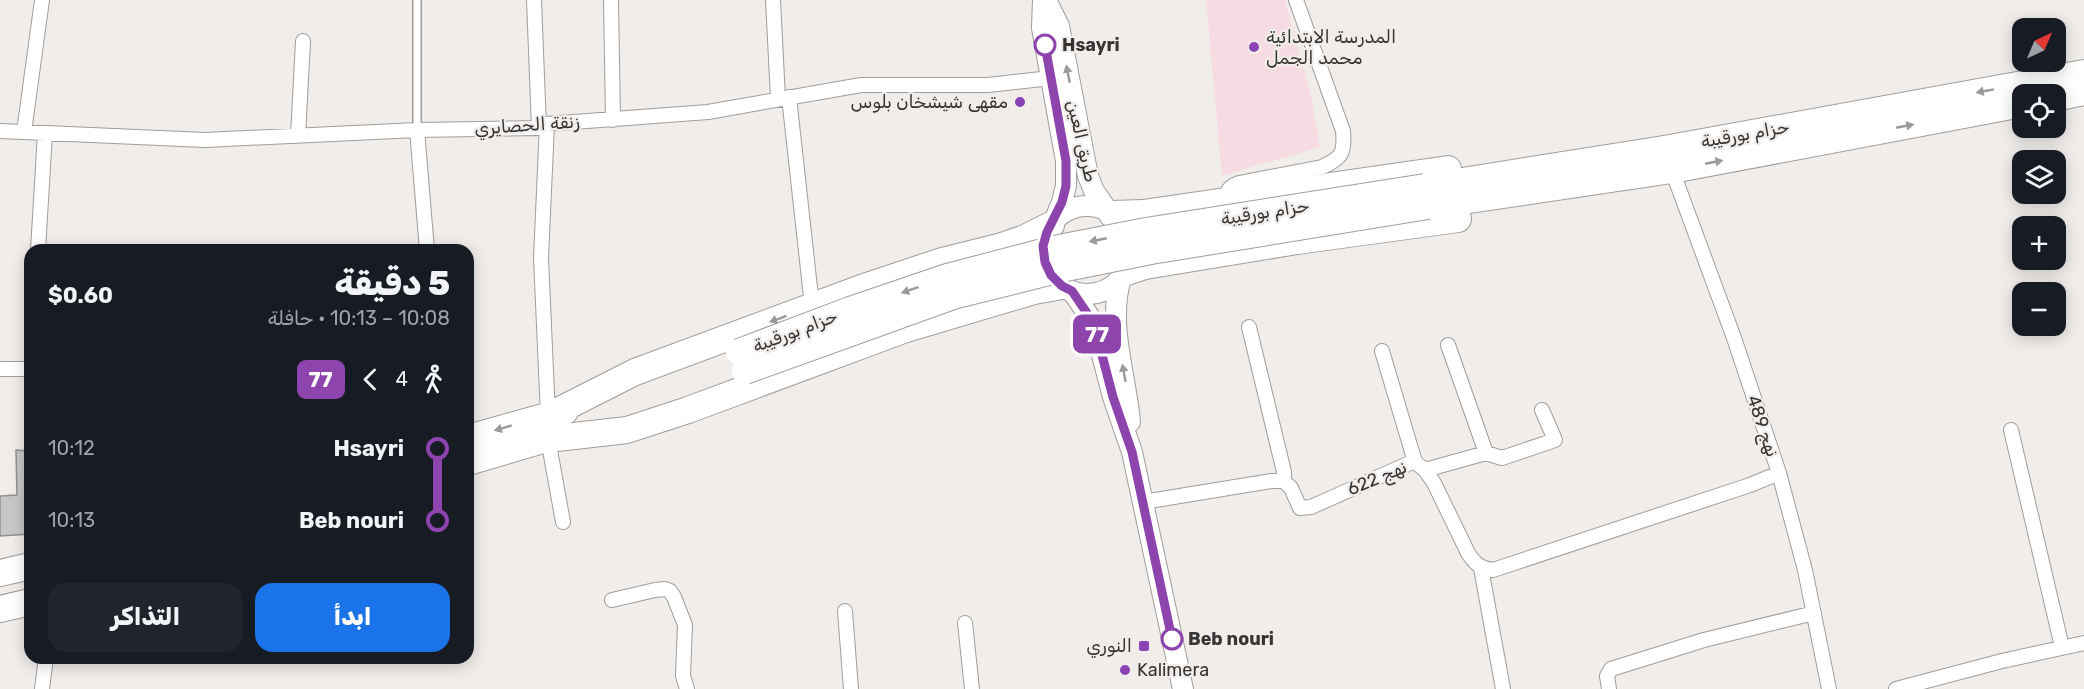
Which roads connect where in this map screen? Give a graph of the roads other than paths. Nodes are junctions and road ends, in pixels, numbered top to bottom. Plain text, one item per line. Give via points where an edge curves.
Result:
1 (42, 0) edge
2 (417, 0) edge
3 (534, 0) edge
4 (611, 0) edge
5 (773, 0) edge
6 (1045, 0) edge
7 (1296, 0) edge
8 (303, 41) dead end
9 (2084, 73) edge
10 (1051, 78) junction
11 (2084, 92) edge
12 (2066, 96) edge
13 (784, 98) junction
14 (2012, 106) edge
15 (613, 120) junction
16 (543, 126) junction
17 (417, 130) junction
18 (0, 131) edge
19 (24, 132) junction
20 (45, 133) junction
21 (298, 136) junction
22 (1666, 163) junction
23 (1227, 201) junction
24 (1109, 212) junction
25 (1053, 222) junction
26 (38, 244) edge
27 (426, 244) edge
28 (1123, 275) junction
29 (1067, 288) junction
30 (812, 306) junction
31 (1249, 327) dead end
32 (1448, 345) dead end
33 (1382, 351) dead end
34 (0, 369) edge
35 (24, 369) edge
36 (1542, 410) dead end
37 (548, 427) junction
38 (2011, 430) dead end
39 (474, 437) edge
40 (1132, 452) junction
41 (1486, 453) junction
42 (474, 459) edge
43 (1420, 466) junction
44 (1779, 473) junction
45 (1284, 481) junction
46 (1143, 502) junction
47 (563, 522) dead end
48 (24, 551) edge
49 (0, 556) edge
50 (24, 568) edge
51 (1481, 568) junction
52 (0, 573) edge
53 (24, 585) edge
54 (0, 591) edge
55 (612, 600) dead end
56 (24, 603) edge
57 (0, 609) edge
58 (845, 611) dead end
59 (1814, 613) junction
60 (965, 623) dead end
61 (2084, 643) edge
62 (2062, 648) junction
63 (45, 664) edge
64 (42, 689) edge
65 (687, 689) edge
66 (851, 689) edge
67 (972, 689) edge
68 (1183, 689) edge
69 (1503, 689) edge
70 (1609, 689) edge
71 (1829, 689) edge
72 (1896, 689) edge

1 - 19 street
2 - 17 lane
3 - 16 street
4 - 15 street
5 - 13 street
6 - 10 main road, طريق العين via 1042,28
24 -> 6 main road, طريق العين via 1088,176 1059,26
7 - 23 street via 1343,131 1343,151 1322,166 1239,183 1226,192
8 - 21 street
9 -> 22 highway, حزام بورقيبة
10 - 13 street, زنقة الحصايري via 988,86 861,85
10 - 25 main road, طريق العين via 1066,161 1066,186
11 - 12 highway
13 - 15 street, زنقة الحصايري via 708,112
13 - 30 street
22 -> 14 highway, حزام بورقيبة
15 - 16 street, زنقة الحصايري
16 - 17 street, زنقة الحصايري
16 - 37 street via 541,258
17 - 21 street, زنقة الحصايري
17 - 27 street
18 - 19 street, زنقة الحصايري
19 - 20 street, زنقة الحصايري
20 - 21 street, زنقة الحصايري via 205,140
20 - 26 street
22 - 23 highway via 1530,158
22 - 28 highway via 1553,204 1145,266
22 - 37 highway, حزام بورقيبة, bridge via 1426,197 1061,269 953,296
22 - 44 street, نهج 489 via 1734,338
23 - 24 highway via 1143,213
24 - 25 main road via 1079,206
24 - 28 main road via 1126,229 1131,243 1131,256
25 - 29 main road via 1043,246 1045,262 1051,275
25 -> 30 highway via 1025,238 942,261
28 - 29 main road via 1106,290 1091,294
40 -> 28 main road via 1115,313
29 - 37 highway via 1034,291 906,329 627,430
29 - 40 main road via 1091,319
30 -> 37 highway via 635,372
31 - 45 street, نهج 622
32 - 41 street
33 - 43 street
34 - 35 street
36 - 41 street, نهج 622 via 1555,440 1502,458
37 -> 39 highway, حزام بورقيبة
37 - 42 highway, حزام بورقيبة
37 - 47 street
38 - 62 street
40 - 46 main road
41 - 43 street, نهج 622
43 - 45 street, نهج 622 via 1410,463 1302,509
43 - 51 street via 1434,483 1468,553
44 - 51 street via 1493,570
44 - 59 street, نهج 489
45 - 46 street
46 - 68 main road
48 - 49 highway
50 - 52 highway
51 - 69 street
53 - 54 highway
55 - 65 street via 655,590 670,591 685,625 683,676
56 - 57 highway
58 - 66 street
59 - 70 street via 1704,640 1611,669 1607,676
59 - 71 street, نهج 489
60 - 67 street
61 - 62 street
62 - 72 street
63 - 64 street

